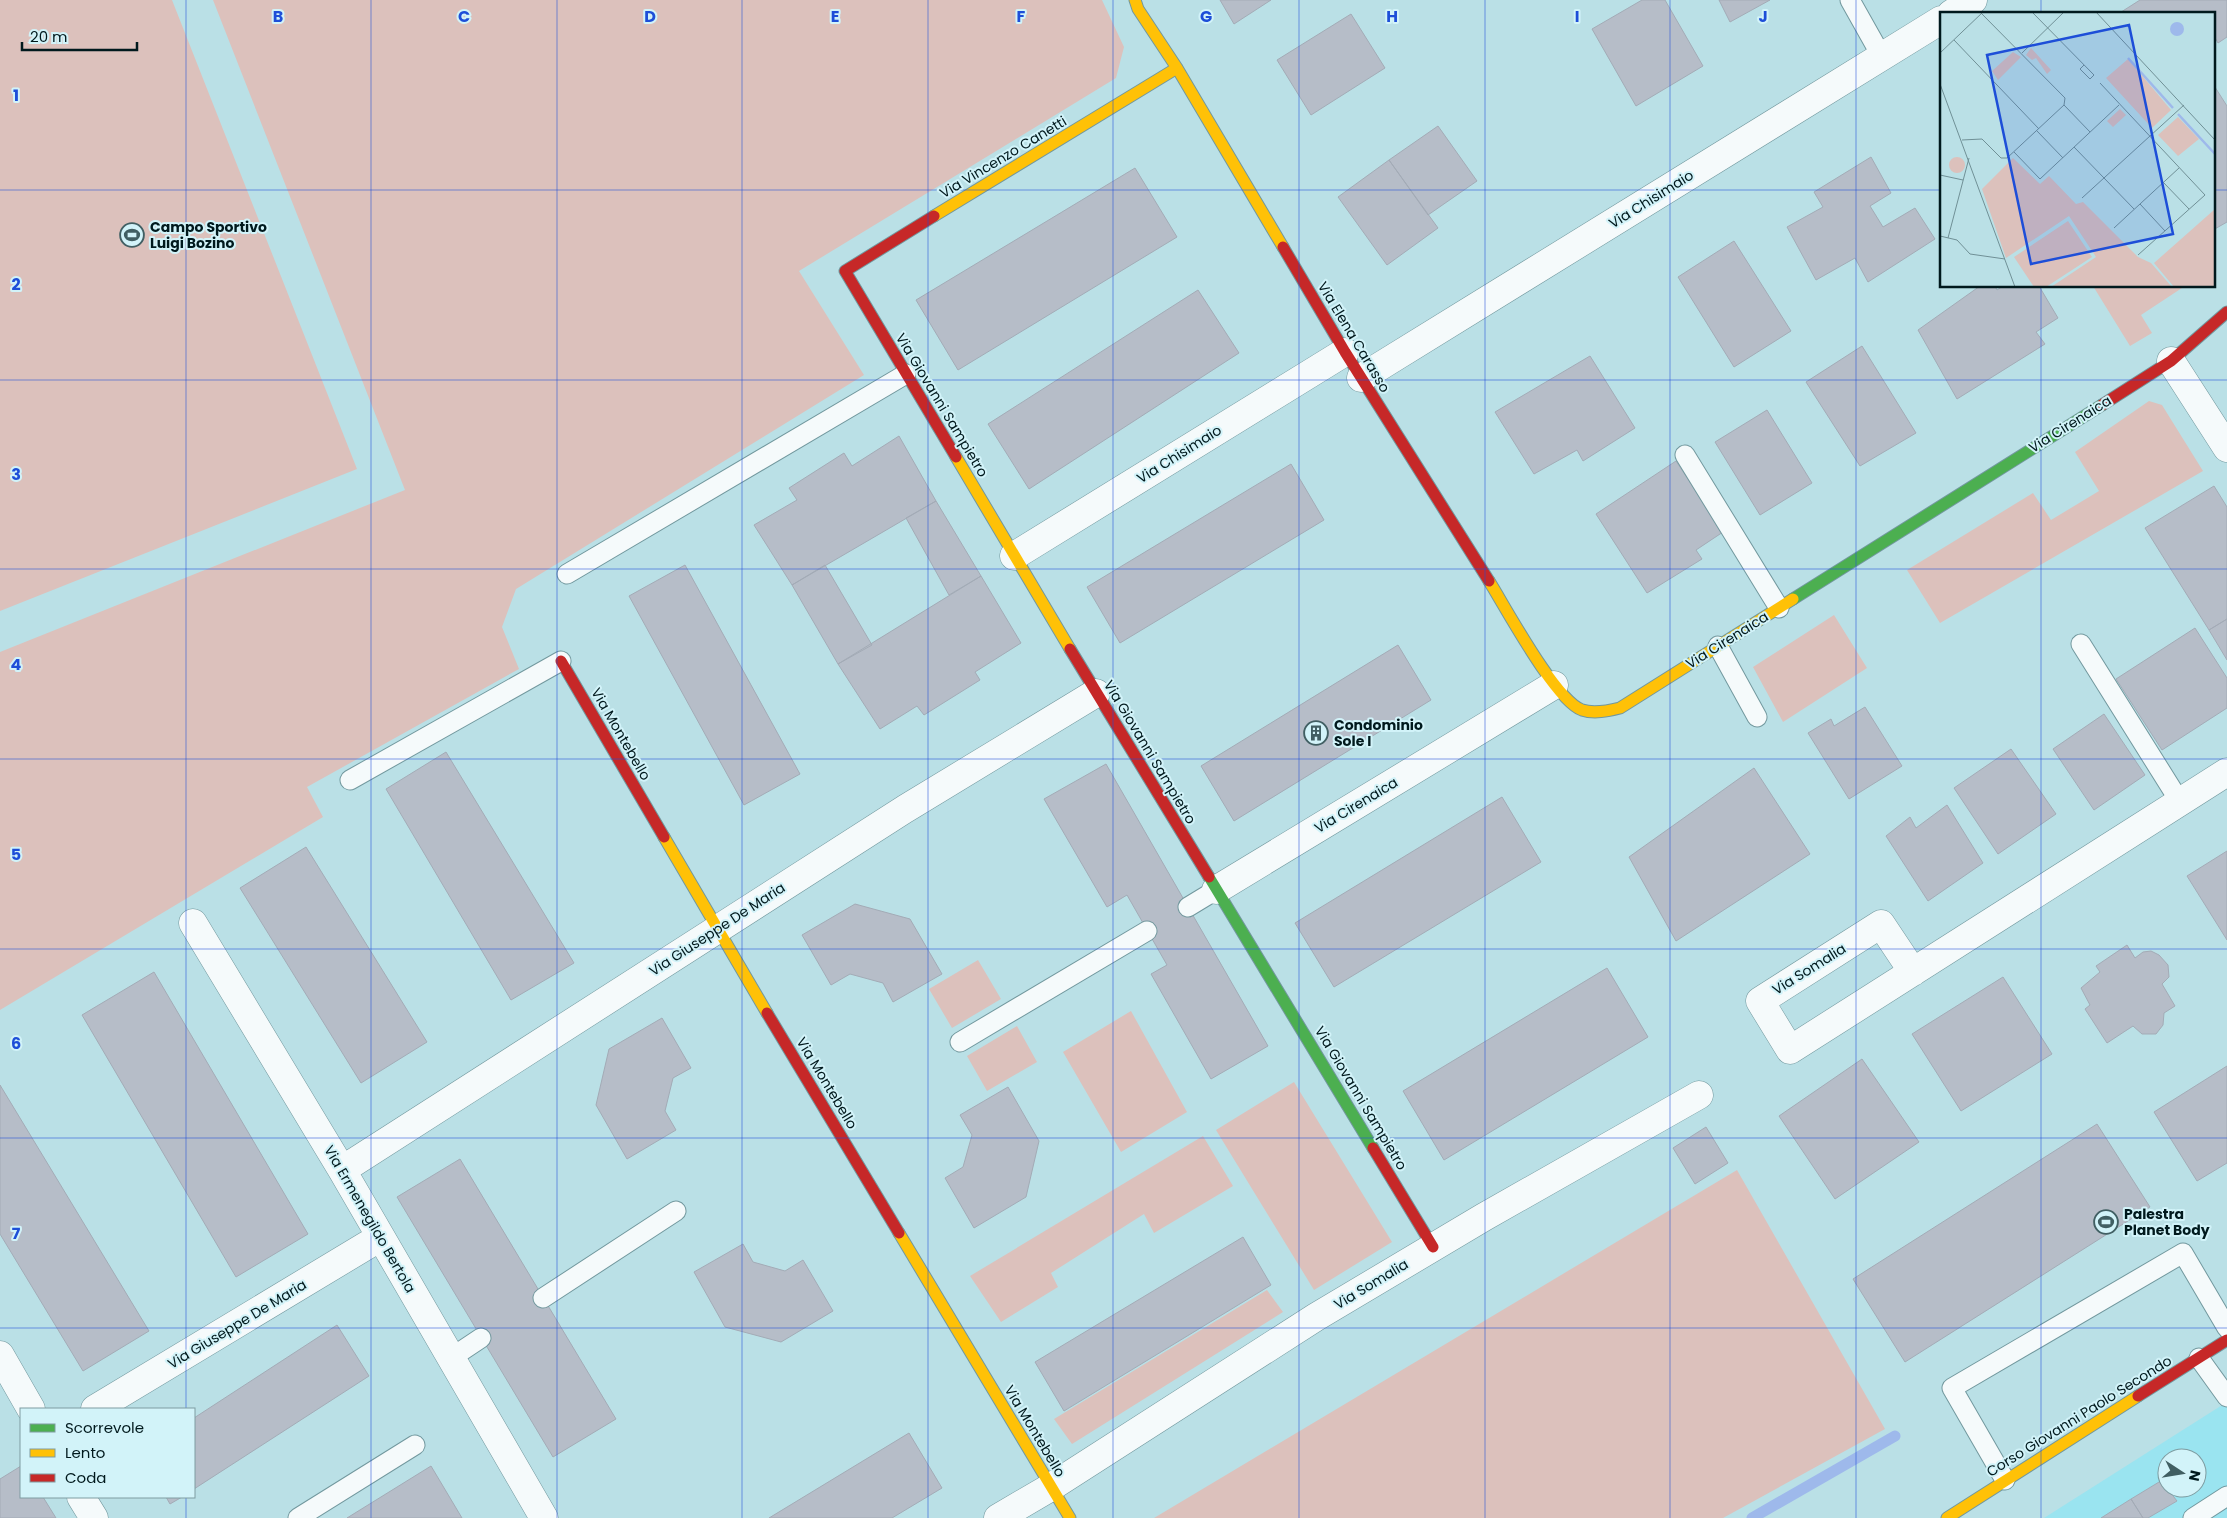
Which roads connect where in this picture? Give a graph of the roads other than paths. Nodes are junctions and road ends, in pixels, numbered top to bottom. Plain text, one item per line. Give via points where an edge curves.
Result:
1 (1135, 0) edge
2 (1850, 0) edge
3 (1940, 21) edge
4 (1882, 56) junction
5 (1177, 68) junction
6 (845, 270) joint
7 (2227, 312) edge
8 (1344, 352) junction
9 (2171, 361) junction
10 (906, 374) junction
11 (1361, 378) junction
12 (2227, 448) edge
13 (1685, 455) dead end
14 (1014, 556) junction
15 (567, 574) dead end
16 (1779, 608) junction
17 (2082, 644) dead end
18 (1718, 646) junction
19 (562, 661) joint
20 (1554, 685) junction
21 (1096, 693) junction
22 (1758, 717) dead end
23 (2227, 772) edge
24 (350, 780) dead end
25 (2180, 802) junction
26 (1216, 890) junction
27 (1188, 907) dead end
28 (193, 922) dead end
29 (717, 929) junction
30 (1147, 931) dead end
31 (1913, 972) junction
32 (960, 1042) dead end
33 (1698, 1095) dead end
34 (342, 1170) junction
35 (676, 1211) dead end
36 (380, 1238) junction
37 (1434, 1247) junction
38 (543, 1298) dead end
39 (2227, 1328) edge
40 (481, 1338) dead end
41 (2227, 1340) edge
42 (0, 1355) edge
43 (451, 1358) junction
44 (2199, 1358) junction
45 (2227, 1397) edge
46 (30, 1408) edge
47 (97, 1408) edge
48 (414, 1444) dead end
49 (2005, 1480) junction
50 (1051, 1487) junction
51 (2227, 1496) edge
52 (82, 1498) edge
53 (94, 1518) edge
54 (298, 1518) edge
55 (544, 1518) edge
56 (998, 1518) edge
57 (1070, 1518) edge
58 (1947, 1518) edge
59 (2193, 1518) edge

1 - 5 street, Via Elena Carasso via 1138,10
2 - 4 lane
3 - 4 street, Via Chisimaio
4 - 11 street, Via Chisimaio
5 - 6 street, Via Vincenzo Canetti
5 - 8 street, Via Elena Carasso
6 - 10 street, Via Giovanni Sampietro
7 - 9 street, Via Cirenaica
8 - 11 street, Via Elena Carasso
8 - 14 street, Via Chisimaio
9 - 12 street
9 - 16 street, Via Cirenaica
10 - 14 street, Via Giovanni Sampietro
10 - 15 lane
11 - 20 street, Via Elena Carasso
13 - 16 lane
14 - 21 street, Via Giovanni Sampietro
16 - 18 street, Via Cirenaica
17 - 25 lane
18 - 20 street, Via Cirenaica via 1620,708 1600,713 1580,709 1565,700
18 - 22 lane
19 - 24 lane
19 - 29 street, Via Montebello
20 - 26 street, Via Cirenaica
21 - 26 street, Via Giovanni Sampietro
21 - 29 street, Via Giuseppe De Maria
23 - 25 street, Via Somalia
25 - 31 street, Via Somalia
26 - 27 lane
26 - 37 street, Via Giovanni Sampietro
28 - 34 street, Via Ermenegildo Bertola
29 - 34 street, Via Giuseppe De Maria
29 - 50 street, Via Montebello
30 - 32 lane
31 - 31 street, Via Somalia via 1881,924 1760,1001 1790,1050
33 - 37 street, Via Somalia
34 - 36 street, Via Ermenegildo Bertola
35 - 38 lane
36 - 43 street, Via Ermenegildo Bertola
36 - 47 street, Via Giuseppe De Maria
37 - 50 street, Via Somalia via 1316,1317
39 - 49 lane via 2183,1253 1952,1388
40 - 43 lane
41 - 44 street, Corso Giovanni Paolo Secondo
42 - 46 street
43 - 55 street, Via Ermenegildo Bertola
44 - 45 lane
44 - 49 street, Corso Giovanni Paolo Secondo
48 - 54 lane
49 - 58 street, Corso Giovanni Paolo Secondo
50 - 56 street, Via Somalia
50 - 57 street, Via Montebello
51 - 59 lane
52 - 53 street

